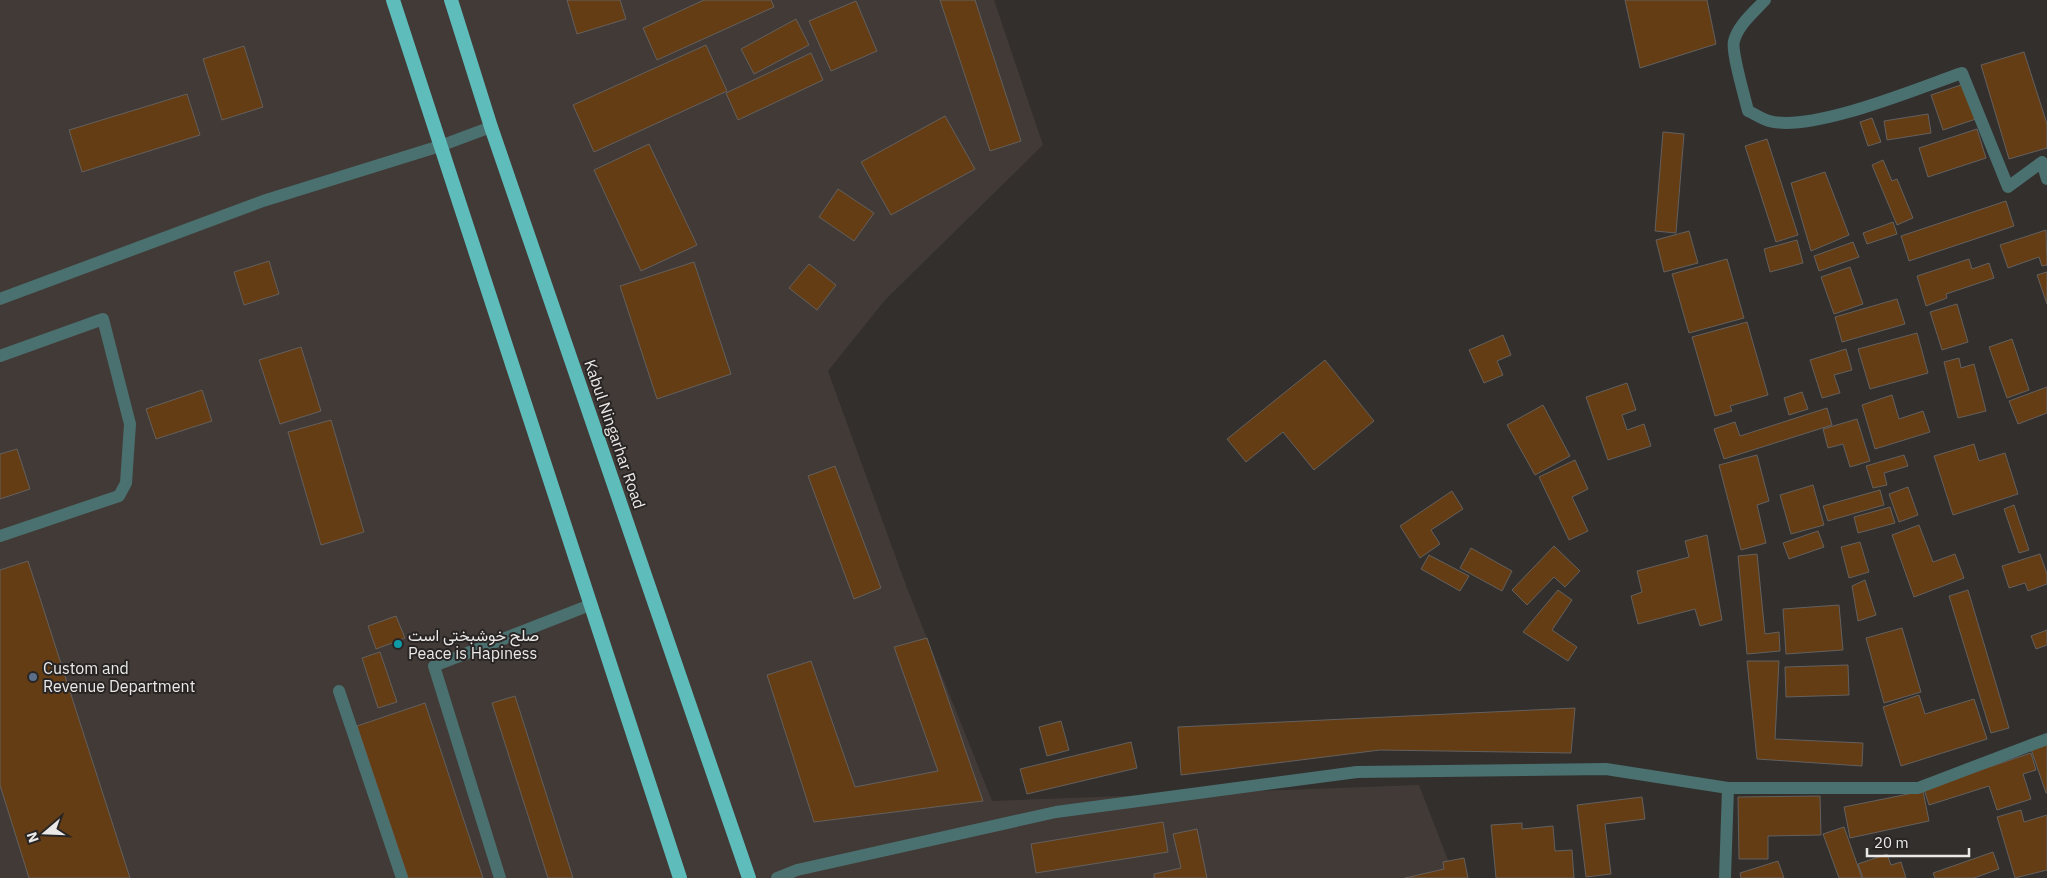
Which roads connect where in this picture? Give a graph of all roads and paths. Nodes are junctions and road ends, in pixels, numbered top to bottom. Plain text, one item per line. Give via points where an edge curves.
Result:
1 (393, 0) edge
2 (451, 0) edge
3 (1764, 0) edge
4 (491, 127) junction
5 (440, 146) junction
6 (2044, 162) edge
7 (2047, 180) edge
8 (0, 299) edge
9 (0, 356) edge
10 (0, 536) edge
11 (590, 605) junction
12 (339, 691) dead end
13 (2047, 739) edge
14 (1728, 788) junction
15 (402, 878) edge
16 (500, 878) edge
17 (680, 878) edge
18 (750, 878) edge
19 (777, 878) edge
20 (1725, 878) edge

1 - 5 highway
2 - 4 highway, Kabul Ningarhar Road
3 - 6 street via 1744,22 1733,42 1748,111 1770,121 1799,123 1855,110 1962,73 2008,187
4 - 5 street
4 - 18 highway, Kabul Ningarhar Road
5 - 8 street via 262,201
5 - 11 highway
6 - 7 street
9 - 10 street via 104,319 130,424 126,484 118,496
11 - 16 street via 434,666
11 - 17 highway
12 - 15 street
13 - 14 street via 1918,788
14 - 19 street via 1606,770 1357,772 1056,812 797,870
14 - 20 street

